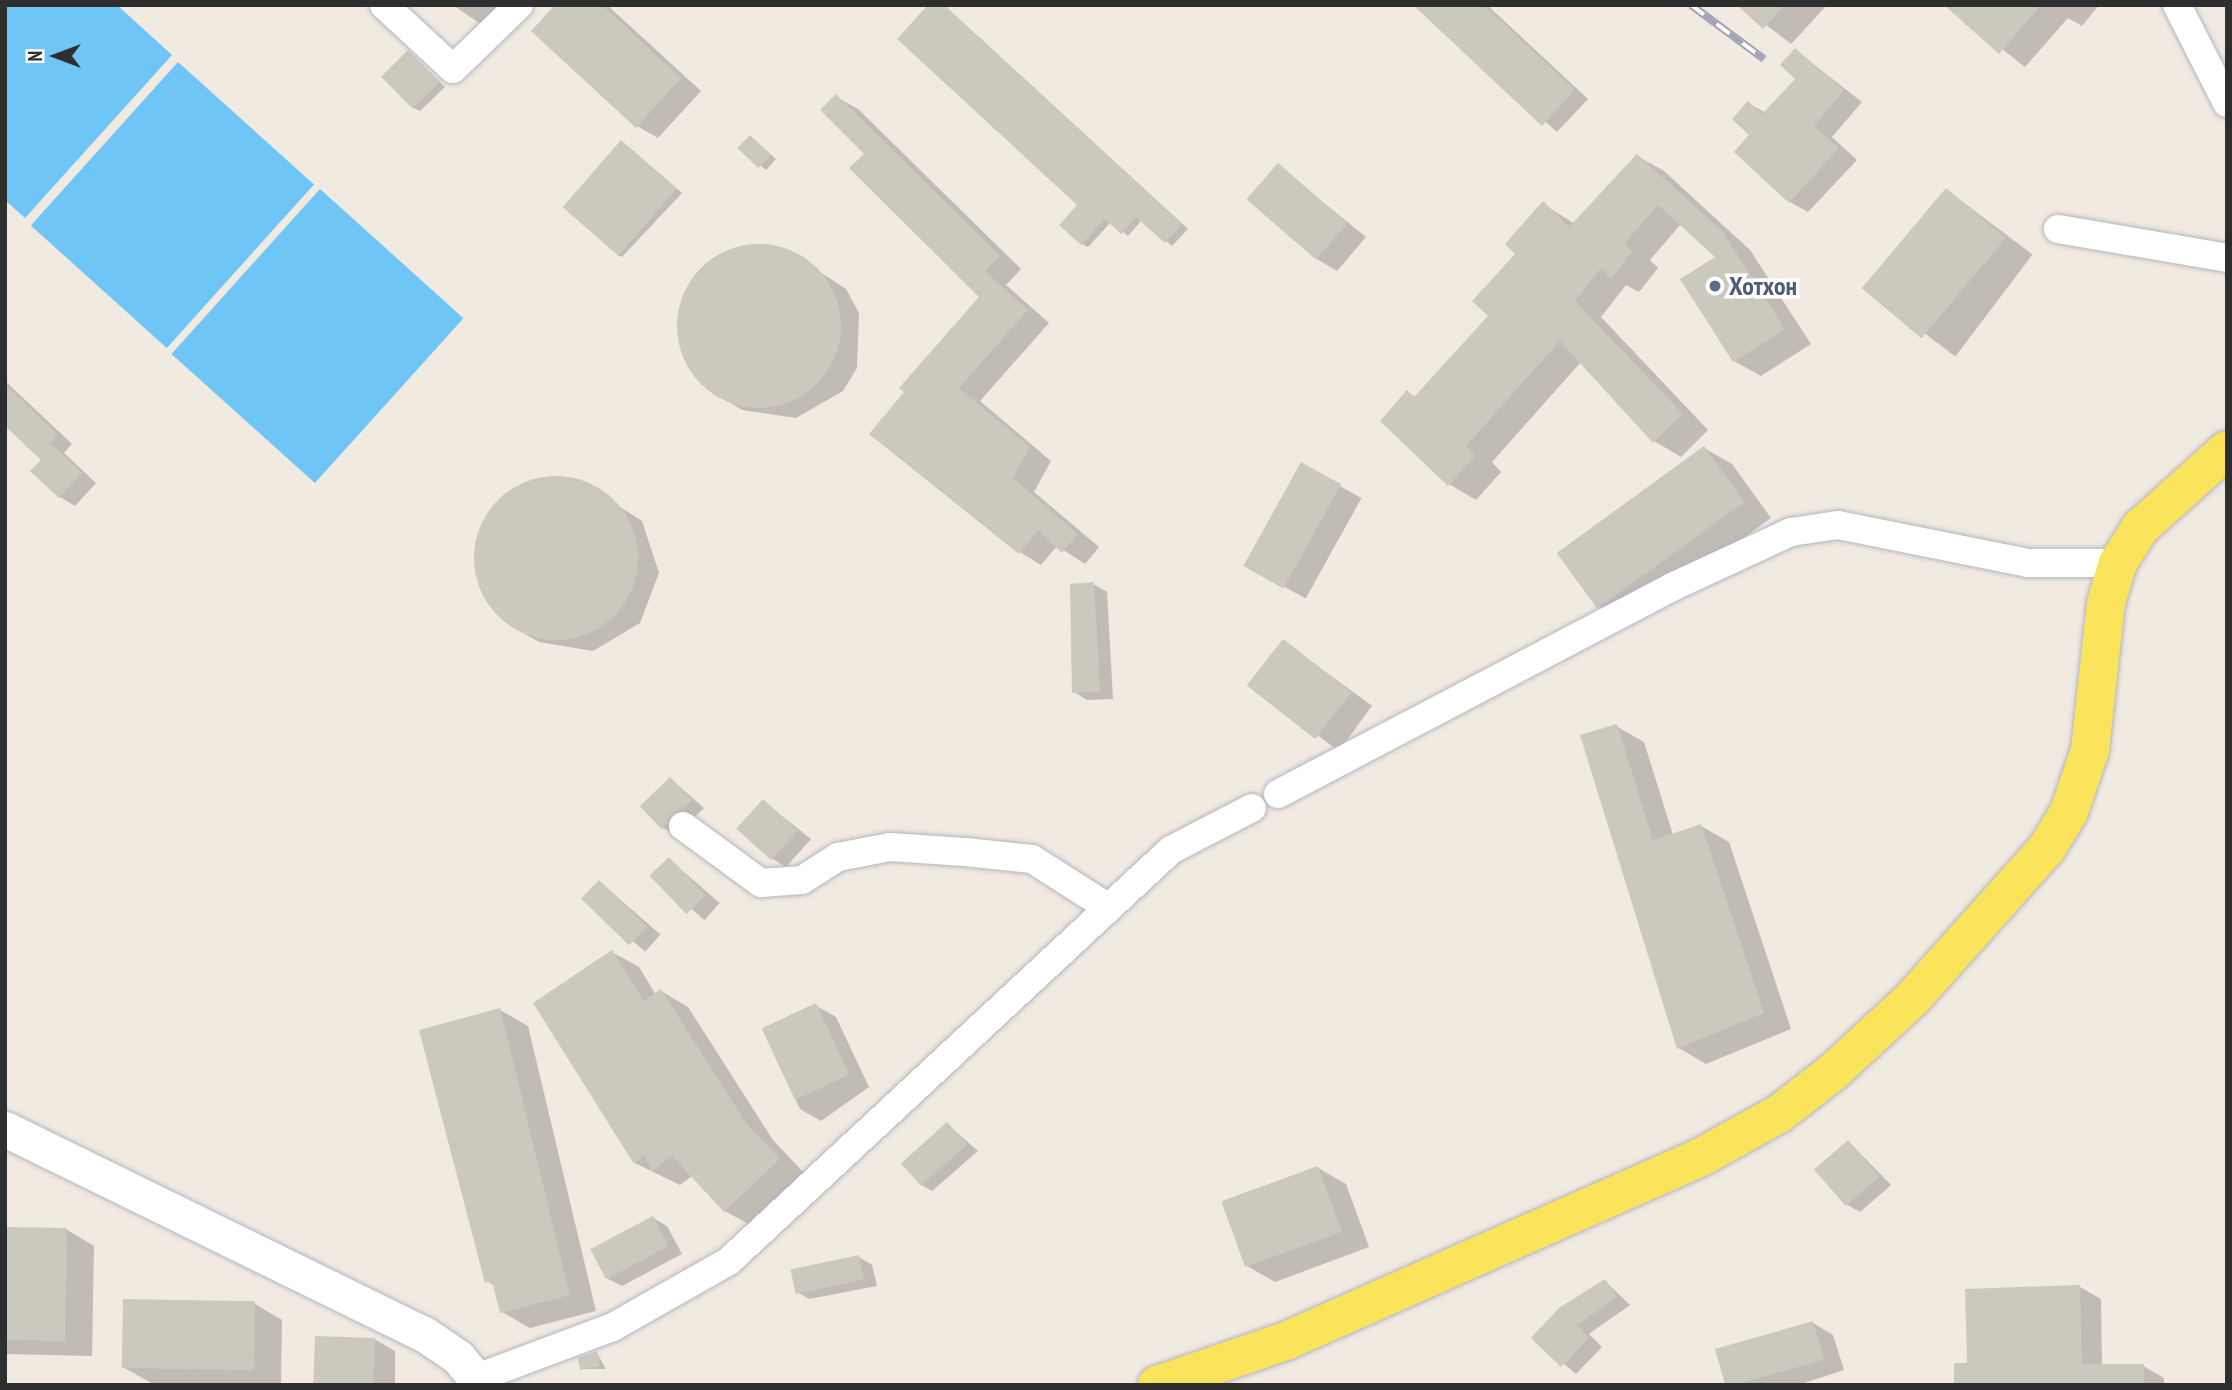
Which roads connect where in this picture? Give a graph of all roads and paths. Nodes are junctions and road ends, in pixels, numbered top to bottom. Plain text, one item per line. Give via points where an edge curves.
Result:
1 (384, 5) edge
2 (519, 5) edge
3 (2177, 5) edge
4 (2227, 103) edge
5 (2058, 229) dead end
6 (2227, 258) edge
7 (2227, 450) edge
8 (2118, 563) junction
9 (1278, 794) dead end
10 (1252, 807) dead end
11 (683, 826) dead end
12 (1109, 908) junction
13 (5, 1129) edge
14 (479, 1381) edge
15 (1157, 1385) edge

1 - 2 street via 453,69
3 - 4 street
5 - 6 street
7 - 8 main road via 2140,527
8 - 9 street via 2028,563 1838,525 1791,532 1672,587
8 - 15 main road via 2106,603 2090,750 2069,812 1993,912 1815,1088 1701,1157 1286,1340
10 - 12 street via 1171,850
11 - 12 street via 761,883 802,880 838,857 890,847 965,852 1032,859
12 - 14 street via 729,1261 613,1327
13 - 14 street via 424,1334

